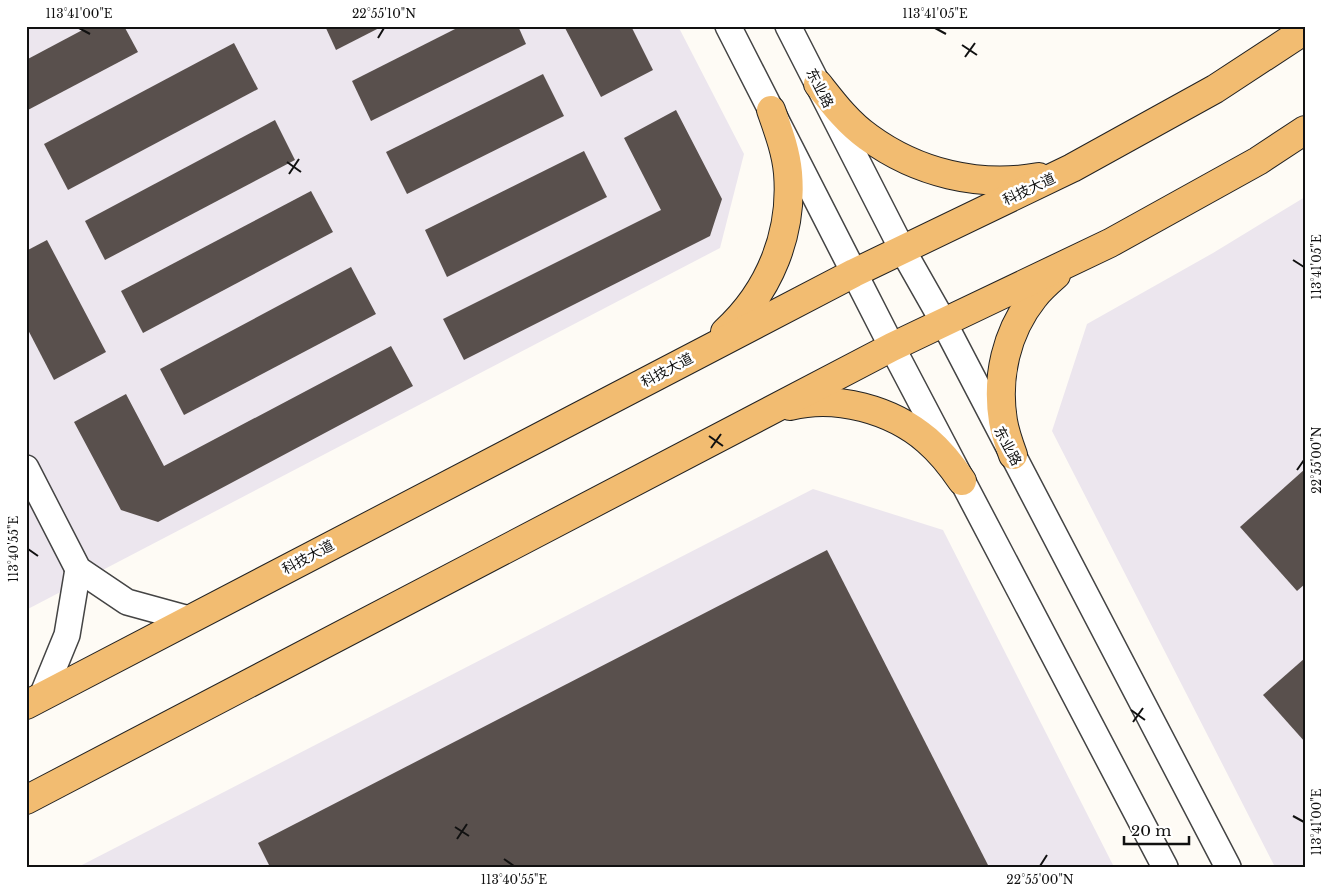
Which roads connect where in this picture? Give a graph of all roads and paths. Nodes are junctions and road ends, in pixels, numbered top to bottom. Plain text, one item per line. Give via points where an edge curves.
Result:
1 (728, 26) edge
2 (788, 26) edge
3 (1305, 30) edge
4 (818, 84) junction
5 (771, 110) junction
6 (1305, 130) edge
7 (1072, 168) junction
8 (902, 249) junction
9 (1085, 255) junction
10 (854, 273) junction
11 (944, 323) junction
12 (892, 348) junction
13 (686, 360) junction
14 (770, 411) junction
15 (1013, 455) junction
16 (26, 468) edge
17 (962, 481) junction
18 (78, 569) junction
19 (189, 619) junction
20 (34, 701) edge
21 (26, 800) edge
22 (1165, 867) edge
23 (1228, 867) edge

1 - 5 street
2 - 4 street, 东业路
3 - 7 main road, 科技大道 via 1215,89
4 - 7 main road via 840,112 867,136 897,156 930,170 965,178 1001,181 1037,178
4 - 8 street, 东业路
5 - 10 street
5 - 13 main road via 782,140 788,172 783,236 773,267 758,295 738,321 714,343
6 - 9 main road via 1258,161
7 - 8 main road, 科技大道
8 - 10 main road, 科技大道
8 - 11 street, 东业路
9 - 11 main road
9 - 15 main road via 1057,273 1034,297 1016,325 1004,356 1000,390 1003,423
10 - 12 street
10 - 13 main road, 科技大道
11 - 12 main road
11 - 15 street, 东业路
12 - 14 main road
12 - 17 street
13 - 19 main road, 科技大道
14 - 17 main road via 796,404 824,402 878,412 904,424 926,440
14 - 21 main road
15 - 23 street, 东业路
16 - 18 street
17 - 22 street
18 - 19 street via 127,602
18 - 20 street via 67,635
19 - 20 main road, 科技大道

